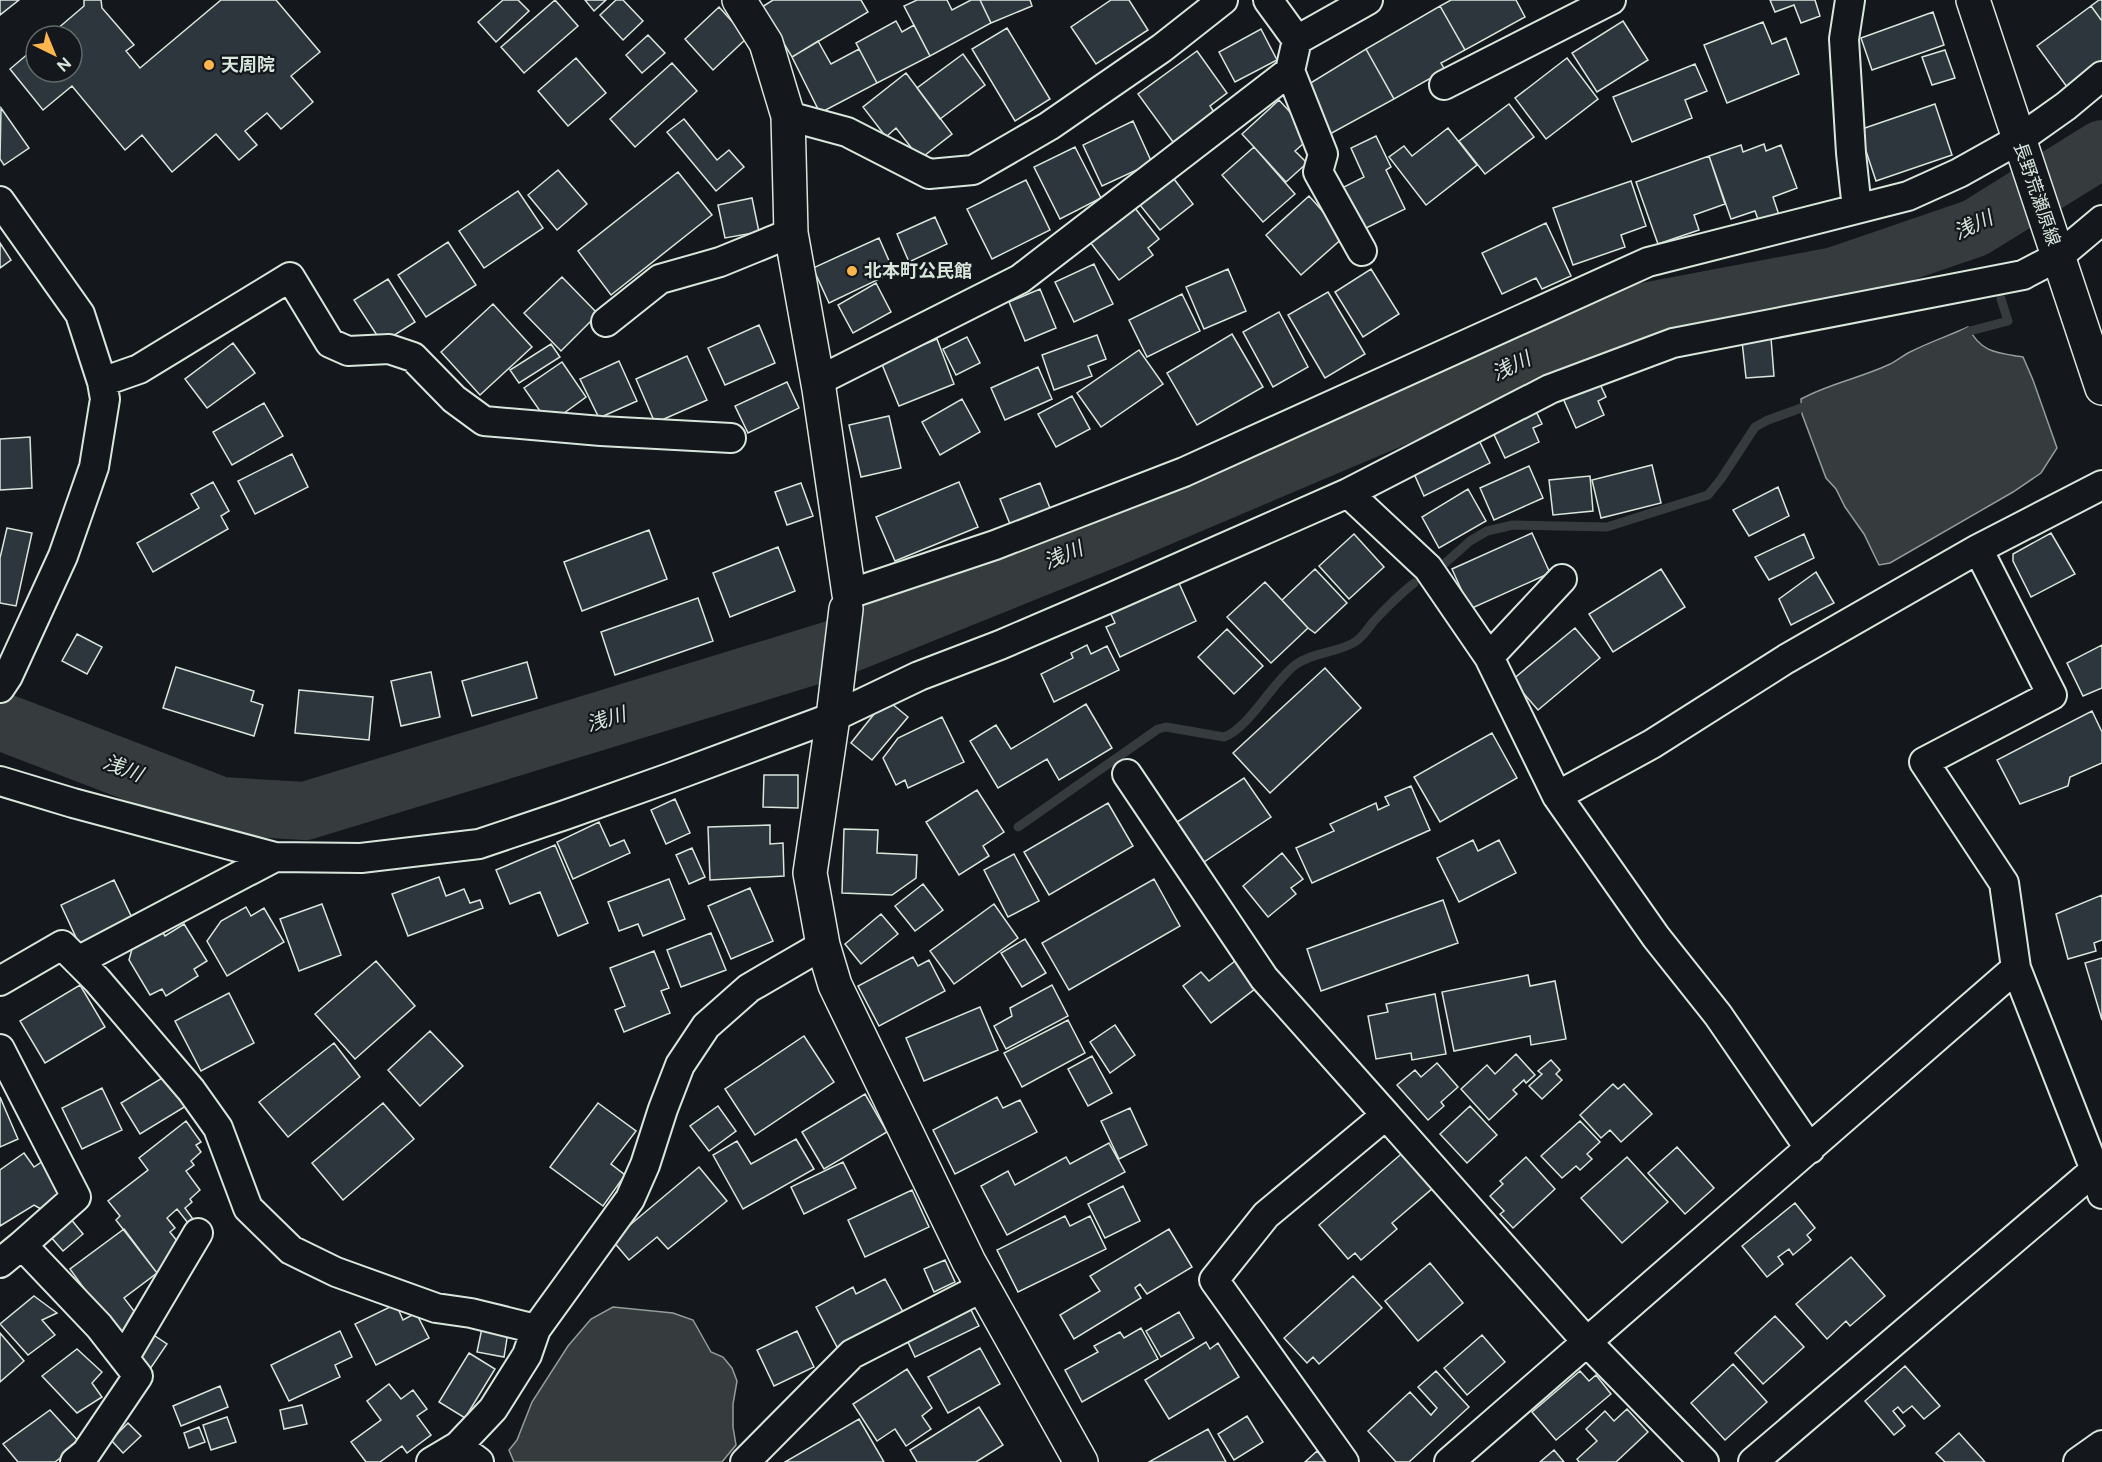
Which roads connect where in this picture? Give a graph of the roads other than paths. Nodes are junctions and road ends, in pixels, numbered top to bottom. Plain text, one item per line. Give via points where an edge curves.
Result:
1 (739, 0) edge
2 (1223, 0) edge
3 (1268, 0) edge
4 (1368, 0) edge
5 (1611, 0) edge
6 (1850, 0) edge
7 (1973, 0) edge
8 (1298, 40) junction
9 (1290, 71) junction
10 (2102, 76) edge
11 (1444, 85) dead end
12 (788, 116) junction
13 (2020, 146) junction
14 (0, 201) edge
15 (1857, 209) junction
16 (2102, 220) edge
17 (791, 233) junction
18 (2055, 246) junction
19 (1362, 251) dead end
20 (606, 322) dead end
21 (818, 381) junction
22 (102, 382) junction
23 (2102, 388) edge
24 (731, 438) dead end
25 (2102, 484) edge
26 (1347, 492) junction
27 (1978, 549) junction
28 (1562, 579) dead end
29 (848, 601) junction
30 (1489, 657) junction
31 (4, 682) edge
32 (834, 708) junction
33 (1127, 774) dead end
34 (0, 781) edge
35 (1557, 796) junction
36 (275, 857) junction
37 (823, 945) junction
38 (78, 961) junction
39 (2016, 968) junction
40 (0, 981) edge
41 (0, 1049) edge
42 (1386, 1114) junction
43 (1810, 1149) junction
44 (2100, 1177) edge
45 (198, 1233) dead end
46 (22, 1245) junction
47 (0, 1263) edge
48 (983, 1287) junction
49 (536, 1329) junction
50 (1587, 1342) junction
51 (124, 1358) junction
52 (2102, 1445) edge
53 (469, 1454) edge
54 (75, 1462) edge
55 (431, 1462) edge
56 (745, 1462) edge
57 (1081, 1462) edge
58 (1344, 1462) edge
59 (1449, 1462) edge
60 (1704, 1462) edge
61 (1753, 1462) edge
62 (2079, 1462) edge

1 - 12 street via 766,43
2 - 12 street via 1162,48 1049,126 974,170 930,174 847,132
3 - 8 street
4 - 8 street
5 - 11 street
6 - 15 street via 1844,39
7 - 13 street, 長野荒瀬原線
8 - 9 street
9 - 19 street via 1323,154 1318,172
9 - 21 street via 1020,279
10 - 13 street
12 - 17 street
13 - 15 street via 1908,196
13 - 18 street, 長野荒瀬原線
14 - 22 street via 80,314
15 - 29 street via 1648,261 1184,472
16 - 18 street
17 - 20 street via 720,262 660,279
17 - 21 street
18 - 23 street, 長野荒瀬原線
18 - 26 street via 2023,275 1673,343 1550,389
21 - 29 street
22 - 24 street via 140,369 290,277 330,343 348,351 389,350 413,357 454,399 484,421
22 - 31 street via 105,399 94,467 63,556
25 - 27 street
26 - 30 street via 1428,568
26 - 32 street via 1031,632
27 - 35 street via 1786,659 1652,744
27 - 39 street via 2052,695 1924,762 2004,883
28 - 30 street
29 - 32 street
30 - 35 street
32 - 36 street via 669,778 479,844 362,858
32 - 37 street via 810,873
33 - 42 street via 1264,978
34 - 36 street
35 - 43 street via 1656,937 1719,1015
36 - 38 street
37 - 48 street via 835,985
37 - 49 street via 749,988 706,1026 680,1065 630,1199
38 - 40 street via 62,945
38 - 49 street via 191,1089 218,1128 248,1208 291,1250 336,1272 436,1308
39 - 43 street
39 - 44 street
41 - 46 street via 76,1197
42 - 50 street
42 - 58 street via 1266,1215 1214,1280
43 - 50 street
44 - 61 street
45 - 51 street
46 - 47 street
46 - 51 street
48 - 56 street via 852,1354
48 - 57 street
49 - 53 street via 527,1355
50 - 59 street
50 - 60 street
51 - 54 street via 138,1376 86,1453
52 - 62 street
53 - 55 street

